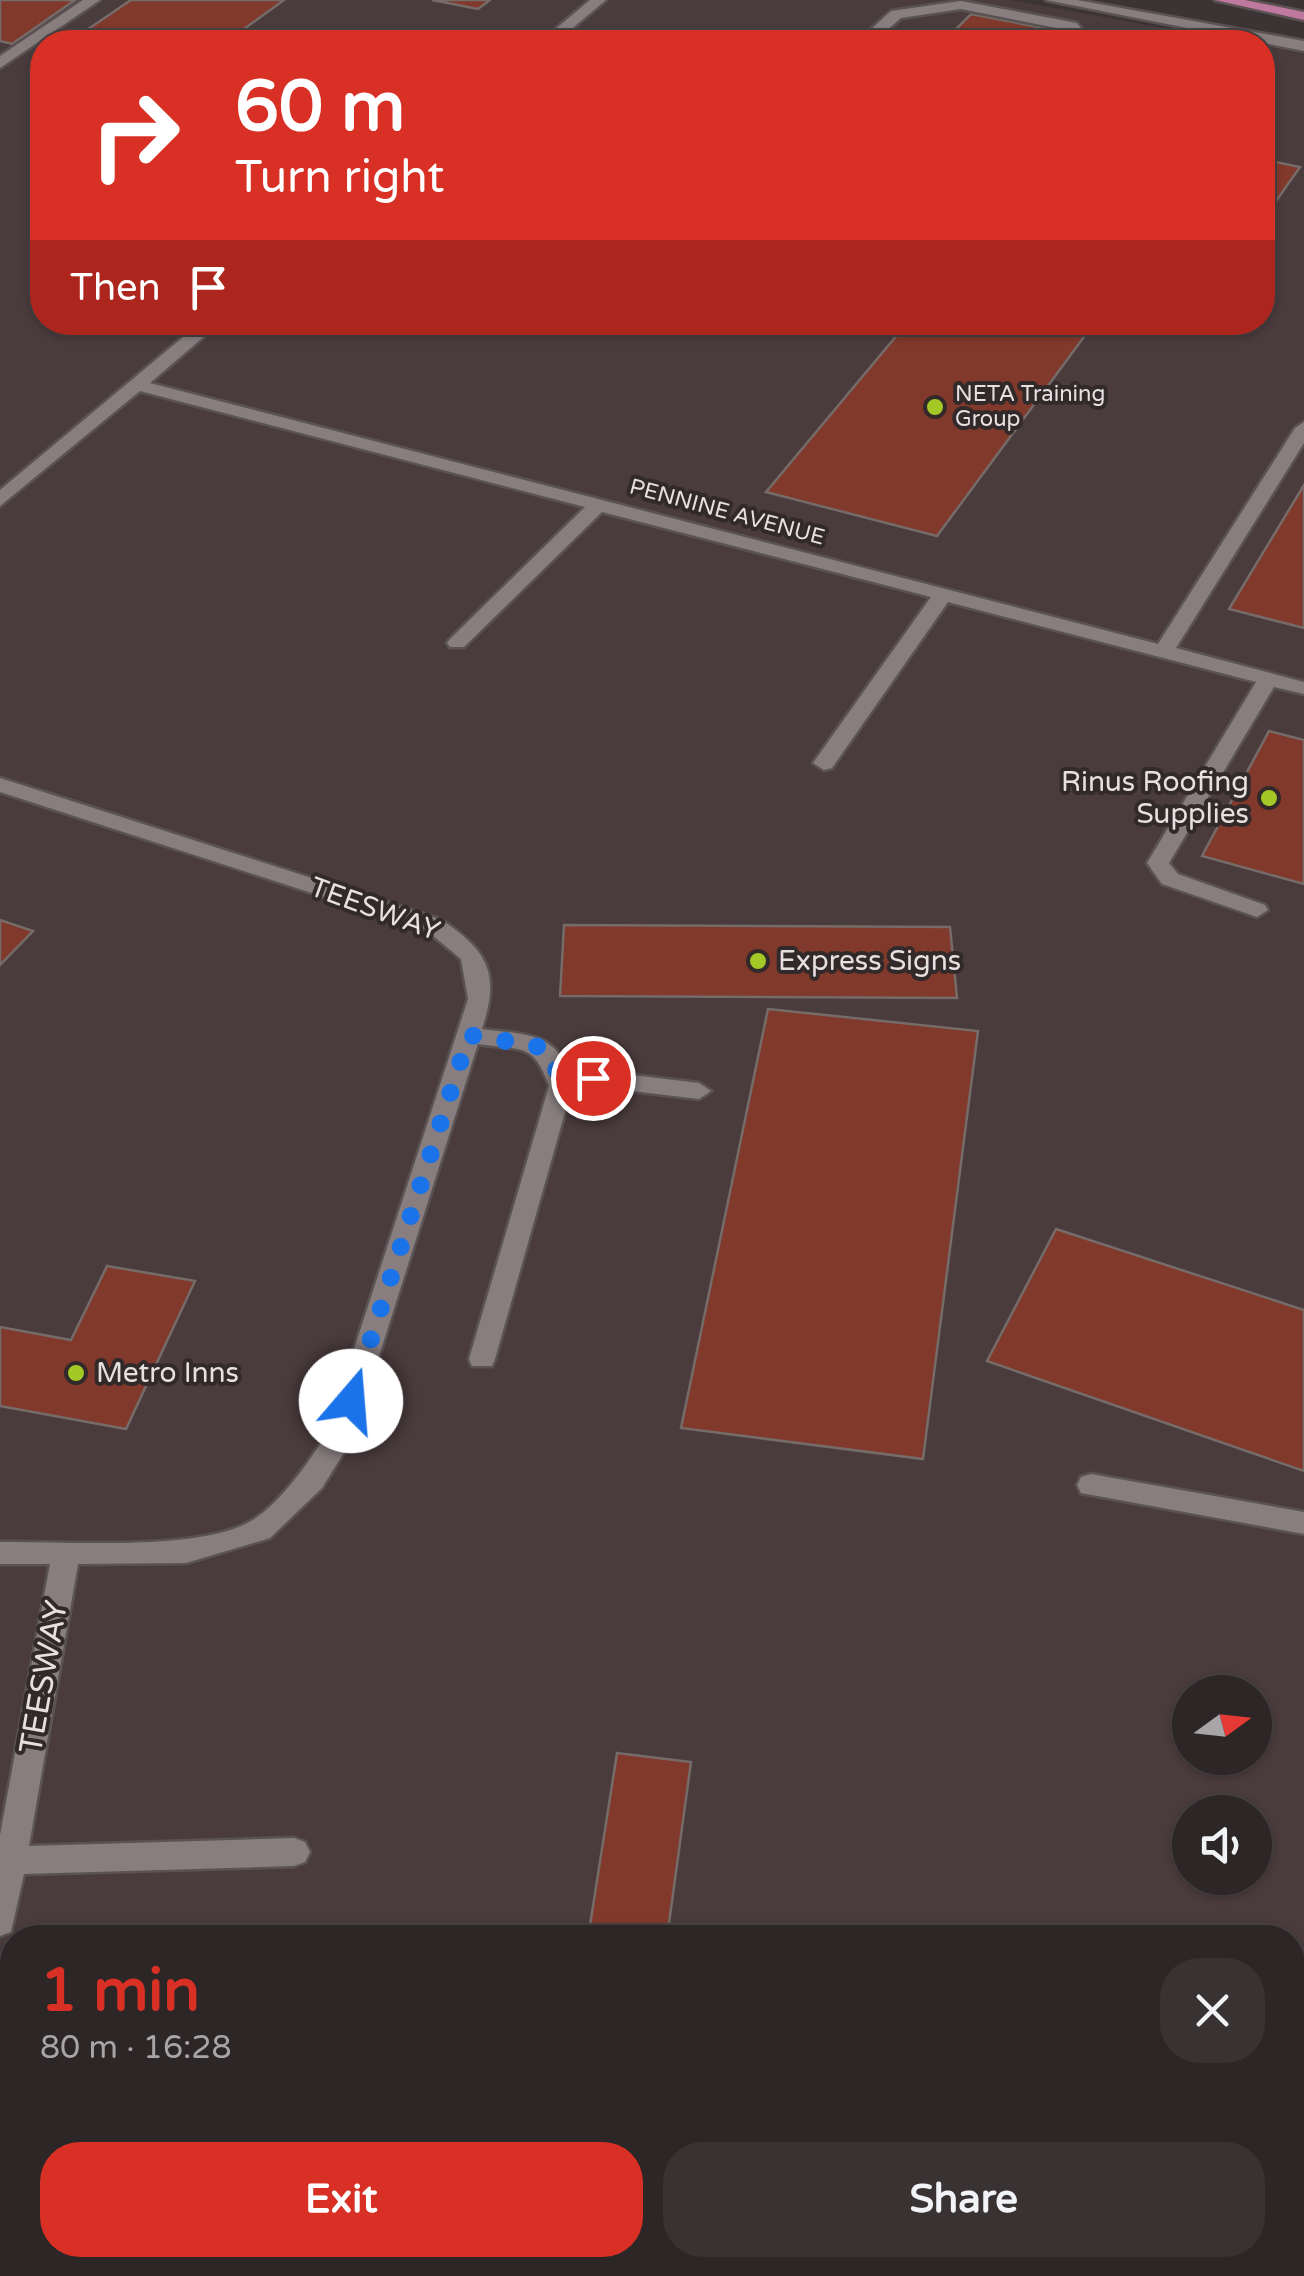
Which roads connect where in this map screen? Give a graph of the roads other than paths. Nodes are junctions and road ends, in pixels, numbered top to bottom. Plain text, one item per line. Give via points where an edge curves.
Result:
1 (94, 0) edge
2 (599, 0) edge
3 (1053, 0) edge
4 (1222, 0) edge
5 (1304, 16) edge
6 (49, 30) edge
7 (562, 30) edge
8 (879, 30) edge
9 (1075, 30) edge
10 (1202, 30) edge
11 (1275, 42) edge
12 (30, 43) edge
13 (1304, 46) edge
14 (0, 63) edge
15 (197, 335) edge
16 (137, 386) junction
17 (1304, 428) edge
18 (3, 494) edge
19 (598, 505) junction
20 (943, 594) junction
21 (457, 644) dead end
22 (1164, 650) junction
23 (1268, 678) junction
24 (1304, 688) edge
25 (824, 763) dead end
26 (0, 784) edge
27 (1257, 910) dead end
28 (469, 1035) junction
29 (558, 1074) junction
30 (699, 1091) dead end
31 (482, 1359) dead end
32 (1091, 1485) dead end
33 (1304, 1522) edge
34 (0, 1554) edge
35 (66, 1554) junction
36 (294, 1852) dead end
37 (6, 1860) edge
38 (0, 1922) edge

1 - 6 street
2 - 7 street
3 - 10 street
4 - 5 main road
8 - 9 street via 896,14 961,4
11 - 13 street
12 - 14 street
15 - 16 street
16 - 18 street
16 - 19 street, PENNINE AVENUE
17 - 22 street
19 - 20 street, PENNINE AVENUE
19 - 21 street
20 - 22 street, PENNINE AVENUE
20 - 25 street
22 - 23 street, PENNINE AVENUE
23 - 24 street, PENNINE AVENUE
23 - 27 street via 1158,863 1170,880
26 - 28 street, TEESWAY via 434,924 466,948 480,972
28 - 29 street via 536,1046 549,1052
28 - 35 street, TEESWAY via 339,1438 312,1480 260,1530 186,1552
29 - 30 street
29 - 31 street via 561,1086
32 - 33 street
34 - 35 street, TEESWAY
35 - 37 street, TEESWAY
36 - 37 street
37 - 38 street, TEESWAY

